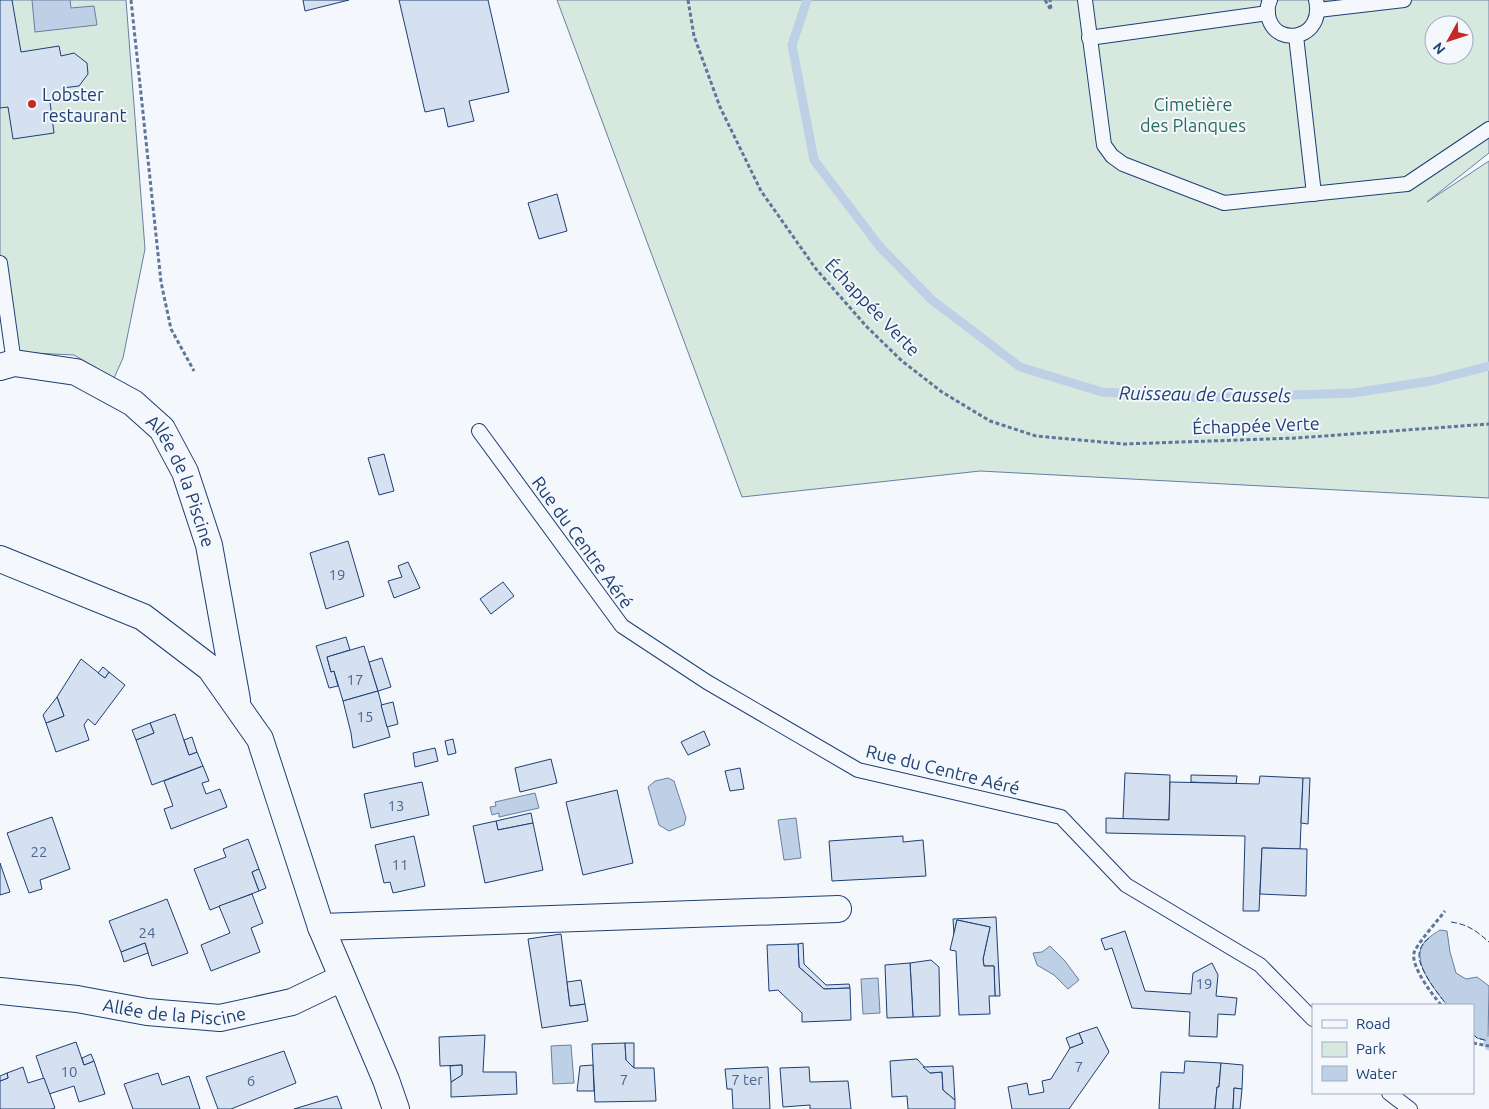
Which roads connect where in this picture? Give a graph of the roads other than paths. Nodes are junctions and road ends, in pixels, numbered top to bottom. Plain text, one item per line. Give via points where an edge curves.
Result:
1 (1085, 0) edge
2 (1404, 0) edge
3 (1317, 5) edge
4 (1269, 7) edge
5 (1296, 36) junction
6 (1089, 38) junction
7 (1489, 129) edge
8 (1314, 194) junction
9 (0, 263) edge
10 (7, 365) edge
11 (478, 431) dead end
12 (0, 559) edge
13 (238, 709) junction
14 (838, 909) dead end
15 (321, 927) junction
16 (342, 978) junction
17 (0, 991) edge
18 (1312, 1018) edge
19 (1391, 1094) edge
20 (396, 1109) edge
21 (1410, 1109) edge

1 - 6 lane
2 - 3 lane
3 - 5 lane via 1312,27
4 - 5 lane via 1271,23 1277,30
4 - 6 lane
5 - 8 lane
6 - 8 lane via 1104,145 1123,164 1224,203
7 - 8 lane via 1407,184
9 - 10 lane
10 - 13 street, Allée de la Piscine via 76,372 133,403 162,429 185,472 209,545
11 - 18 lane, Rue du Centre Aéré via 622,626 707,682 858,770 1060,816 1126,885 1260,965
12 - 13 street, Allée de la Piscine via 142,617 210,668
13 - 15 street, Allée de la Piscine via 260,740
14 - 15 street
15 - 16 street, Allée de la Piscine
16 - 17 street, Allée de la Piscine via 292,1002 220,1018 147,1012 77,999
16 - 20 street, Allée de la Piscine
19 - 21 lane

